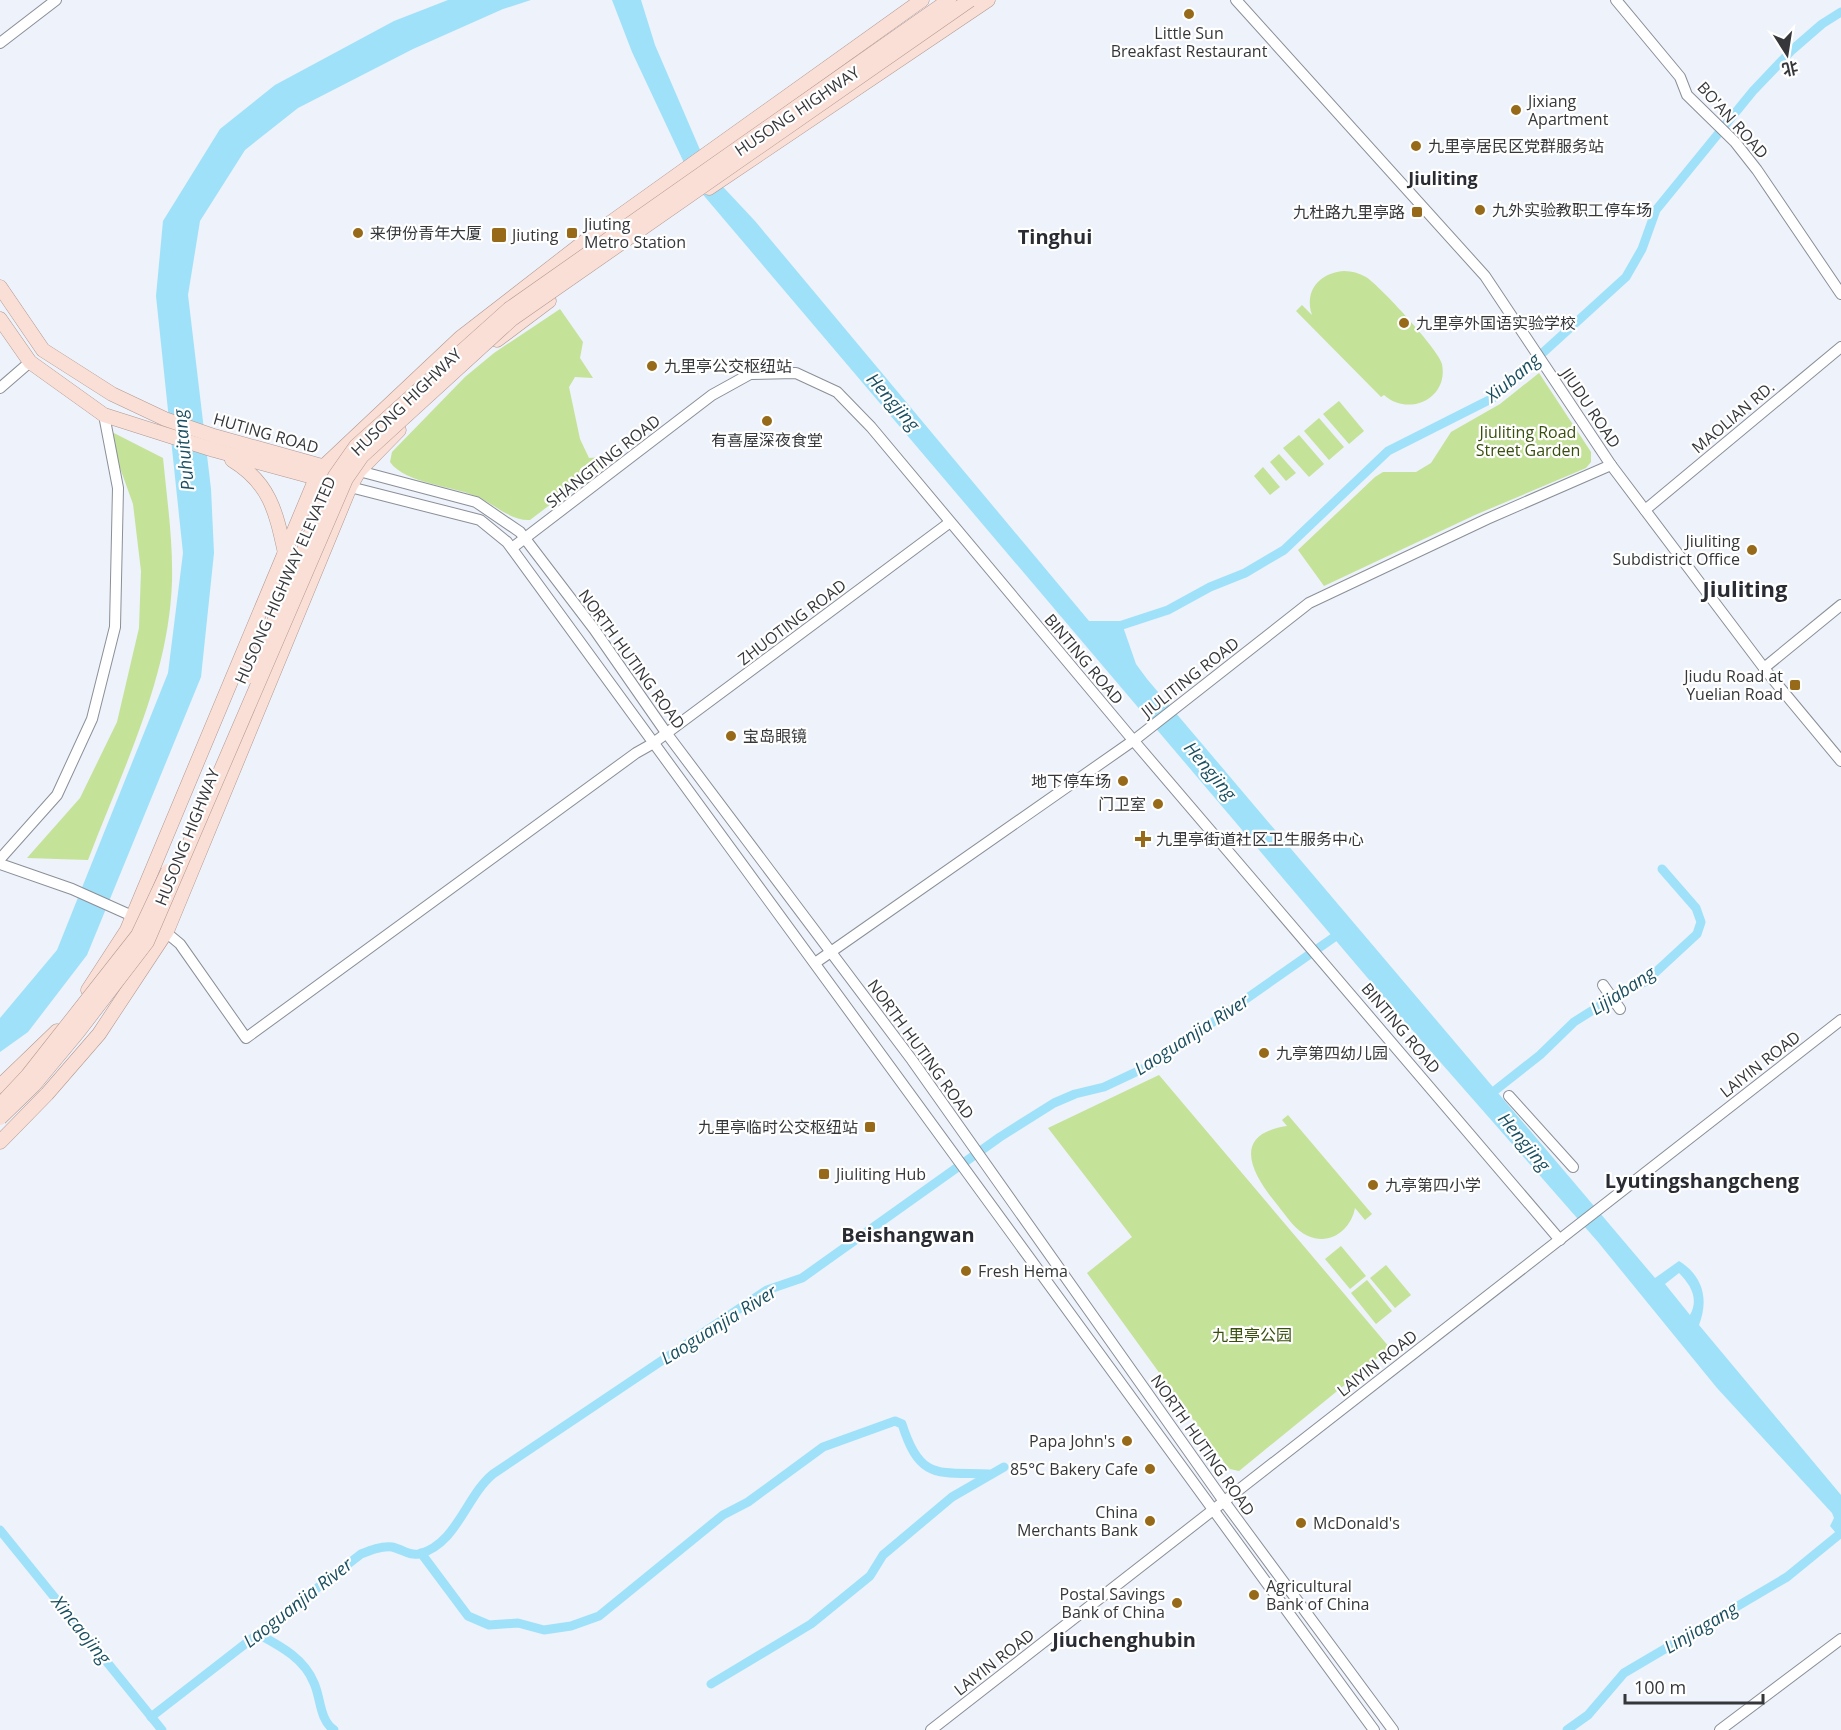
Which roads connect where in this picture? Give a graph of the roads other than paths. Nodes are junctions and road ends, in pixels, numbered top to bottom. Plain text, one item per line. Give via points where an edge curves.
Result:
1 (56, 0) edge
2 (922, 0) edge
3 (949, 0) edge
4 (970, 0) edge
5 (988, 0) edge
6 (1236, 0) edge
7 (1616, 0) edge
8 (0, 43) edge
9 (0, 288) edge
10 (1841, 294) edge
11 (0, 319) edge
12 (1841, 347) edge
13 (30, 362) junction
14 (0, 388) edge
15 (712, 395) joint
16 (104, 415) junction
17 (214, 450) junction
18 (1611, 465) junction
19 (359, 471) junction
20 (319, 472) junction
21 (350, 488) junction
22 (1645, 510) junction
23 (949, 523) junction
24 (526, 540) junction
25 (512, 548) junction
26 (285, 553) junction
27 (1841, 605) edge
28 (1764, 668) junction
29 (667, 734) junction
30 (1133, 741) junction
31 (652, 744) junction
32 (1841, 761) edge
33 (0, 859) edge
34 (0, 864) edge
35 (132, 916) junction
36 (166, 931) junction
37 (832, 952) junction
38 (815, 963) junction
39 (1603, 985) dead end
40 (1620, 1009) dead end
41 (1841, 1020) edge
42 (0, 1086) edge
43 (1509, 1096) dead end
44 (0, 1105) edge
45 (0, 1118) edge
46 (0, 1142) edge
47 (1573, 1167) dead end
48 (1560, 1239) junction
49 (1224, 1500) junction
50 (1211, 1510) junction
51 (1841, 1639) edge
52 (931, 1730) edge
53 (1374, 1730) edge
54 (1393, 1730) edge
55 (1720, 1730) edge

1 - 8 street
2 - 20 main road, HUSONG HIGHWAY via 590,238 460,338
3 - 44 main road, HUSONG HIGHWAY ELEVATED, bridge via 509,309 346,458 138,935
4 - 45 main road, HUSONG HIGHWAY ELEVATED, bridge via 512,319 362,456 342,490 147,942 34,1085
5 - 19 main road, HUSONG HIGHWAY via 610,255 480,352
6 - 18 street, JIUDU ROAD via 1485,276
7 - 10 street, BO'AN ROAD via 1680,77 1688,95 1735,142
9 - 20 main road, HUTING ROAD via 44,350 112,394 165,419
11 - 13 main road, HUTING ROAD
12 - 22 street, MAOLIAN RD.
13 - 14 street
13 - 16 main road, HUTING ROAD
15 - 23 street, BINTING ROAD via 750,374 796,373 837,392
15 - 24 street, SHANGTING ROAD
16 - 17 main road, HUTING ROAD
16 - 33 street via 118,488 116,627 92,719 57,795
17 - 20 main road, HUTING ROAD
17 - 26 main road via 251,471 275,506
18 - 22 street, JIUDU ROAD
18 - 30 street, JIULITING ROAD via 1309,603
19 - 20 main road, HUTING ROAD
19 - 21 main road, HUSONG HIGHWAY
19 - 24 street, NORTH HUTING ROAD via 476,501
20 - 21 main road, HUTING ROAD
20 - 26 main road, HUSONG HIGHWAY
21 - 25 street, NORTH HUTING ROAD via 480,520
21 - 36 main road, HUSONG HIGHWAY
22 - 28 street, JIUDU ROAD
23 - 29 street, ZHUOTING ROAD
23 - 30 street, BINTING ROAD
24 - 25 street, SHANGTING ROAD
24 - 29 street, NORTH HUTING ROAD
25 - 31 street, NORTH HUTING ROAD
26 - 35 main road, HUSONG HIGHWAY
27 - 28 street
28 - 32 street, JIUDU ROAD
29 - 31 street, ZHUOTING ROAD
29 - 37 street, NORTH HUTING ROAD
30 - 37 street, JIULITING ROAD
30 - 48 street, BINTING ROAD
31 - 36 street, ZHUOTING ROAD via 246,1038 180,944
31 - 38 street, NORTH HUTING ROAD
34 - 35 street via 72,889
35 - 36 street
35 - 42 main road, HUSONG HIGHWAY via 127,930 68,1021
36 - 46 main road, HUSONG HIGHWAY via 99,1034
37 - 38 street, JIULITING ROAD
37 - 49 street, NORTH HUTING ROAD
38 - 50 street, NORTH HUTING ROAD
39 - 40 street
41 - 48 street, LAIYIN ROAD
43 - 47 street
48 - 49 street, LAIYIN ROAD
49 - 50 street, LAIYIN ROAD
49 - 54 street, NORTH HUTING ROAD
50 - 52 street, LAIYIN ROAD
50 - 53 street, NORTH HUTING ROAD
51 - 55 street

